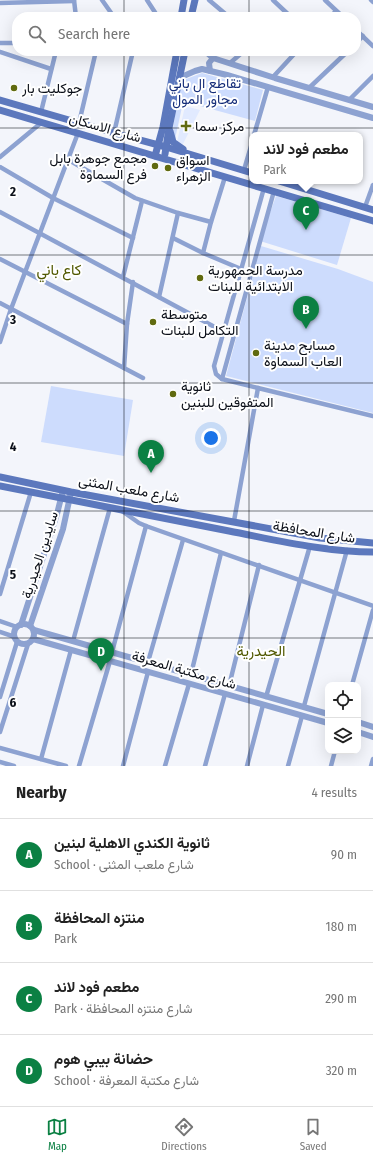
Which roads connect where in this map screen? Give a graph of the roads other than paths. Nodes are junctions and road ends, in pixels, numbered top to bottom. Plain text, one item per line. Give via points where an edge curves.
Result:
1 (102, 0) edge
2 (147, 0) edge
3 (184, 0) edge
4 (195, 0) edge
5 (209, 0) edge
6 (273, 0) edge
7 (325, 0) edge
8 (371, 0) edge
9 (74, 1) edge
10 (373, 2) edge
11 (0, 3) edge
12 (336, 11) edge
13 (75, 12) edge
14 (110, 12) edge
15 (155, 12) edge
16 (182, 12) edge
17 (192, 12) edge
18 (223, 12) edge
19 (284, 12) edge
20 (363, 36) edge
21 (0, 43) edge
22 (12, 43) edge
23 (373, 46) edge
24 (0, 52) edge
25 (12, 56) edge
26 (12, 56) edge
27 (55, 56) edge
28 (95, 56) edge
29 (133, 56) edge
30 (176, 56) edge
31 (184, 56) edge
32 (211, 56) edge
33 (238, 56) edge
34 (293, 56) edge
35 (343, 56) edge
36 (213, 58) junction
37 (230, 63) junction
38 (52, 69) junction
39 (210, 71) junction
40 (373, 76) edge
41 (273, 77) junction
42 (179, 78) junction
43 (268, 87) junction
44 (309, 88) junction
45 (0, 100) edge
46 (349, 100) junction
47 (373, 107) edge
48 (0, 110) edge
49 (41, 112) junction
50 (373, 118) edge
51 (41, 123) junction
52 (78, 123) junction
53 (166, 128) junction
54 (255, 132) edge
55 (78, 133) junction
56 (114, 134) junction
57 (135, 139) junction
58 (158, 145) junction
59 (165, 153) junction
60 (249, 153) edge
61 (155, 156) junction
62 (0, 157) edge
63 (199, 157) junction
64 (67, 159) junction
65 (0, 167) edge
66 (244, 170) junction
67 (249, 172) edge
68 (225, 177) junction
69 (249, 184) edge
70 (250, 184) edge
71 (289, 184) edge
72 (373, 184) edge
73 (264, 188) junction
74 (274, 191) junction
75 (53, 198) junction
76 (142, 200) junction
77 (365, 208) junction
78 (373, 210) edge
79 (0, 212) edge
80 (178, 213) junction
81 (373, 221) edge
82 (211, 222) junction
83 (40, 233) junction
84 (133, 238) junction
85 (173, 238) junction
86 (203, 253) junction
87 (0, 259) edge
88 (241, 269) junction
89 (25, 272) junction
90 (123, 277) junction
91 (133, 282) junction
92 (159, 297) junction
93 (0, 303) edge
94 (11, 309) junction
95 (127, 324) junction
96 (224, 332) junction
97 (0, 342) edge
98 (124, 368) junction
99 (143, 378) dead end
100 (222, 379) junction
101 (258, 388) junction
102 (373, 416) edge
103 (0, 477) edge
104 (0, 486) edge
105 (31, 492) junction
106 (62, 494) junction
107 (71, 496) junction
108 (110, 508) junction
109 (120, 510) junction
110 (234, 521) junction
111 (146, 526) junction
112 (253, 526) junction
113 (252, 535) junction
114 (183, 540) junction
115 (373, 543) edge
116 (310, 546) junction
117 (347, 550) junction
118 (221, 552) junction
119 (373, 552) edge
120 (259, 566) junction
121 (300, 579) junction
122 (335, 592) junction
123 (0, 594) edge
124 (373, 606) edge
125 (373, 610) edge
126 (0, 621) edge
127 (19, 626) junction
128 (32, 628) junction
129 (0, 632) edge
130 (16, 639) junction
131 (73, 641) junction
132 (31, 642) junction
133 (71, 650) junction
134 (112, 652) junction
135 (110, 661) junction
136 (148, 662) junction
137 (148, 672) junction
138 (191, 674) junction
139 (353, 682) edge
140 (189, 684) junction
141 (230, 686) junction
142 (225, 694) junction
143 (0, 697) edge
144 (266, 697) junction
145 (263, 705) junction
146 (304, 706) junction
147 (325, 713) edge
148 (302, 716) junction
149 (325, 722) edge
150 (361, 723) edge
151 (373, 727) edge
152 (0, 732) edge
153 (361, 733) edge
154 (373, 737) edge
155 (0, 748) edge
156 (334, 754) edge
157 (373, 758) edge
158 (40, 759) junction
159 (0, 762) edge
160 (14, 766) edge
161 (66, 766) edge
162 (79, 766) edge
163 (123, 766) edge
164 (165, 766) edge
165 (205, 766) edge
166 (247, 766) edge
167 (288, 766) edge
168 (331, 766) edge
169 (371, 766) edge

1 - 14 street
2 - 15 street
3 - 16 main road
4 - 17 main road
5 - 18 street
6 - 19 street
7 - 12 street
8 - 10 street
9 - 11 street
9 - 13 street
20 - 23 street
21 - 22 street
24 - 26 street
25 - 38 street
27 - 38 street
28 - 52 street
29 - 56 street
30 - 53 main road
31 - 42 main road
32 - 36 street
33 - 37 street
34 - 41 street
35 - 44 street
36 - 37 street
36 - 39 street via 209,63
37 - 41 street
38 - 49 street
39 - 42 street via 202,69
39 - 43 street
40 - 46 street
41 - 44 street
42 - 53 main road
43 - 50 street
43 - 54 street
44 - 46 street
45 - 49 main road, شارع الاسكان
46 - 47 street
48 - 51 main road, شارع الاسكان
49 - 52 main road, شارع الاسكان
51 - 55 main road, شارع الاسكان
51 - 62 street
52 - 56 main road, شارع الاسكان
53 - 57 main road via 157,136
53 - 58 main road
53 - 59 main road
53 - 63 main road via 177,146
55 - 61 main road, شارع الاسكان
55 - 64 street
56 - 57 main road, شارع الاسكان
57 - 58 main road, شارع الاسكان
58 - 59 main road, شارع الاسكان
58 - 61 main road
59 - 61 main road, شارع الاسكان
59 - 63 main road
59 - 68 main road, شارع الاسكان
60 - 66 street
63 - 66 main road
64 - 75 street
64 - 76 street
65 - 75 street
66 - 67 main road
68 - 69 main road, شارع الاسكان
68 - 82 street
70 - 73 main road, شارع الاسكان
71 - 77 main road
72 - 77 street
73 - 74 main road, شارع الاسكان
73 - 88 street
74 - 81 main road, شارع الاسكان
74 - 100 street
75 - 83 street
75 - 84 street
76 - 80 street
76 - 84 street
77 - 78 main road
79 - 83 street
80 - 82 street
80 - 85 street
82 - 86 street
83 - 89 street
83 - 90 street
84 - 90 street
85 - 86 street
85 - 92 street
86 - 88 street
87 - 89 street
88 - 96 street
89 - 94 street
89 - 95 street
90 - 91 street
91 - 92 street
91 - 95 street
92 - 96 street
93 - 94 street
94 - 97 street
94 - 98 street
95 - 98 street
96 - 100 street via 214,366 216,374
98 - 99 street
100 - 101 street
101 - 102 street
101 - 110 street
103 - 106 main road, شارع ملعب المثنى
104 - 105 main road, شارع ملعب المثنى
105 - 106 main road, شارع ملعب المثنى
105 - 123 street
106 - 107 main road, شارع ملعب المثنى
106 - 127 street, سايدين الحيدرية
107 - 108 main road, شارع ملعب المثنى
107 - 110 main road, شارع ملعب المثنى
107 - 128 street, سايدين الحيدرية
108 - 109 main road, شارع ملعب المثنى
108 - 131 street
109 - 111 street
109 - 113 main road, شارع ملعب المثنى
110 - 112 main road, شارع ملعب المثنى
111 - 114 street
111 - 134 street
112 - 113 main road
112 - 115 main road, شارع المحافظة via 320,538
113 - 116 main road, شارع المحافظة
114 - 118 street
114 - 136 street
116 - 117 main road, شارع المحافظة
116 - 121 street
117 - 119 main road, شارع المحافظة
117 - 122 street
118 - 120 street
118 - 138 street
120 - 121 street
120 - 141 street
121 - 122 street
121 - 144 street
122 - 124 street
122 - 146 street
125 - 139 street
126 - 127 street
127 - 128 street via 26,624
127 - 130 street via 14,632
128 - 131 street, شارع مكتبة المعرفة
128 - 132 street via 35,636
129 - 130 street
130 - 132 street via 22,644
130 - 143 street
131 - 134 street, شارع مكتبة المعرفة
132 - 133 street, شارع مكتبة المعرفة
132 - 152 street
133 - 135 street, شارع مكتبة المعرفة
133 - 158 street
134 - 136 street, شارع مكتبة المعرفة
135 - 137 street, شارع مكتبة المعرفة
135 - 162 street
136 - 138 street, شارع مكتبة المعرفة
137 - 140 street, شارع مكتبة المعرفة
137 - 163 street
138 - 141 street, شارع مكتبة المعرفة
140 - 142 street, شارع مكتبة المعرفة
140 - 164 street
141 - 144 street, شارع مكتبة المعرفة
142 - 145 street, شارع مكتبة المعرفة
142 - 165 street
144 - 146 street, شارع مكتبة المعرفة
145 - 148 street, شارع مكتبة المعرفة
145 - 166 street
146 - 147 street, شارع مكتبة المعرفة
148 - 149 street, شارع مكتبة المعرفة
148 - 167 street
150 - 151 street
153 - 154 street
155 - 158 street
156 - 168 street
157 - 169 street
158 - 161 street
159 - 160 street

